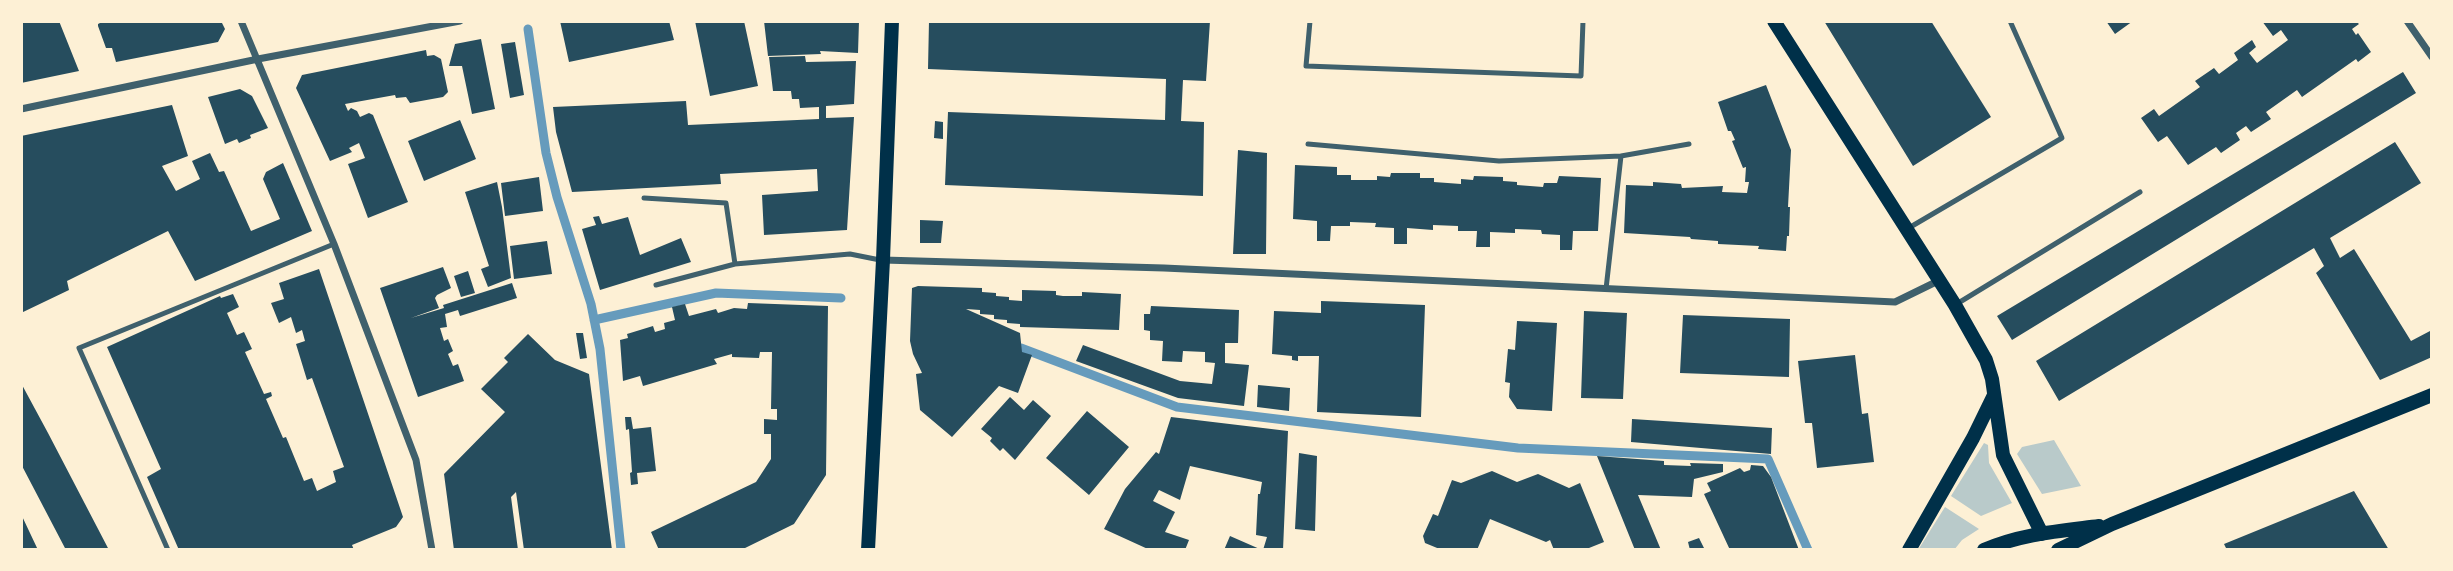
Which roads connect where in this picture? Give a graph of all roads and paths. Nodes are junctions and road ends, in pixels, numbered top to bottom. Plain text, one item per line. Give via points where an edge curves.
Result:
1 (241, 21) edge
2 (460, 21) edge
3 (892, 21) edge
4 (1310, 21) edge
5 (1583, 21) edge
6 (1774, 21) edge
7 (2010, 21) edge
8 (2407, 21) edge
9 (2432, 57) edge
10 (258, 60) junction
11 (21, 108) edge
12 (1308, 144) dead end
13 (1689, 144) dead end
14 (1621, 156) junction
15 (2140, 192) dead end
16 (644, 198) dead end
17 (1907, 229) junction
18 (334, 244) junction
19 (883, 260) junction
20 (735, 264) junction
21 (1940, 280) junction
22 (656, 285) dead end
23 (1606, 289) junction
24 (1955, 305) junction
25 (1994, 395) junction
26 (2432, 395) edge
27 (2112, 524) junction
28 (2042, 534) junction
29 (168, 550) edge
30 (431, 550) edge
31 (868, 550) edge
32 (1909, 550) edge
33 (1984, 550) edge
34 (2058, 550) edge

1 - 10 street
2 - 10 street
3 - 19 main road
4 - 5 lane via 1306,66 1581,76
6 - 17 main road
7 - 17 lane via 2062,138
8 - 9 street
10 - 11 street
10 - 18 street
12 - 14 lane via 1499,161
13 - 14 lane
14 - 23 lane
15 - 24 lane
16 - 20 lane via 726,203
17 - 21 main road
18 - 29 lane via 79,348
18 - 30 street via 416,460
19 - 20 lane via 850,254
19 - 23 street
19 - 31 main road
20 - 22 lane
21 - 23 street via 1895,302
21 - 24 main road
24 - 25 main road via 1986,360
25 - 28 main road via 2003,455
25 - 32 main road
26 - 27 main road
27 - 28 main road
27 - 34 main road
28 - 33 main road

